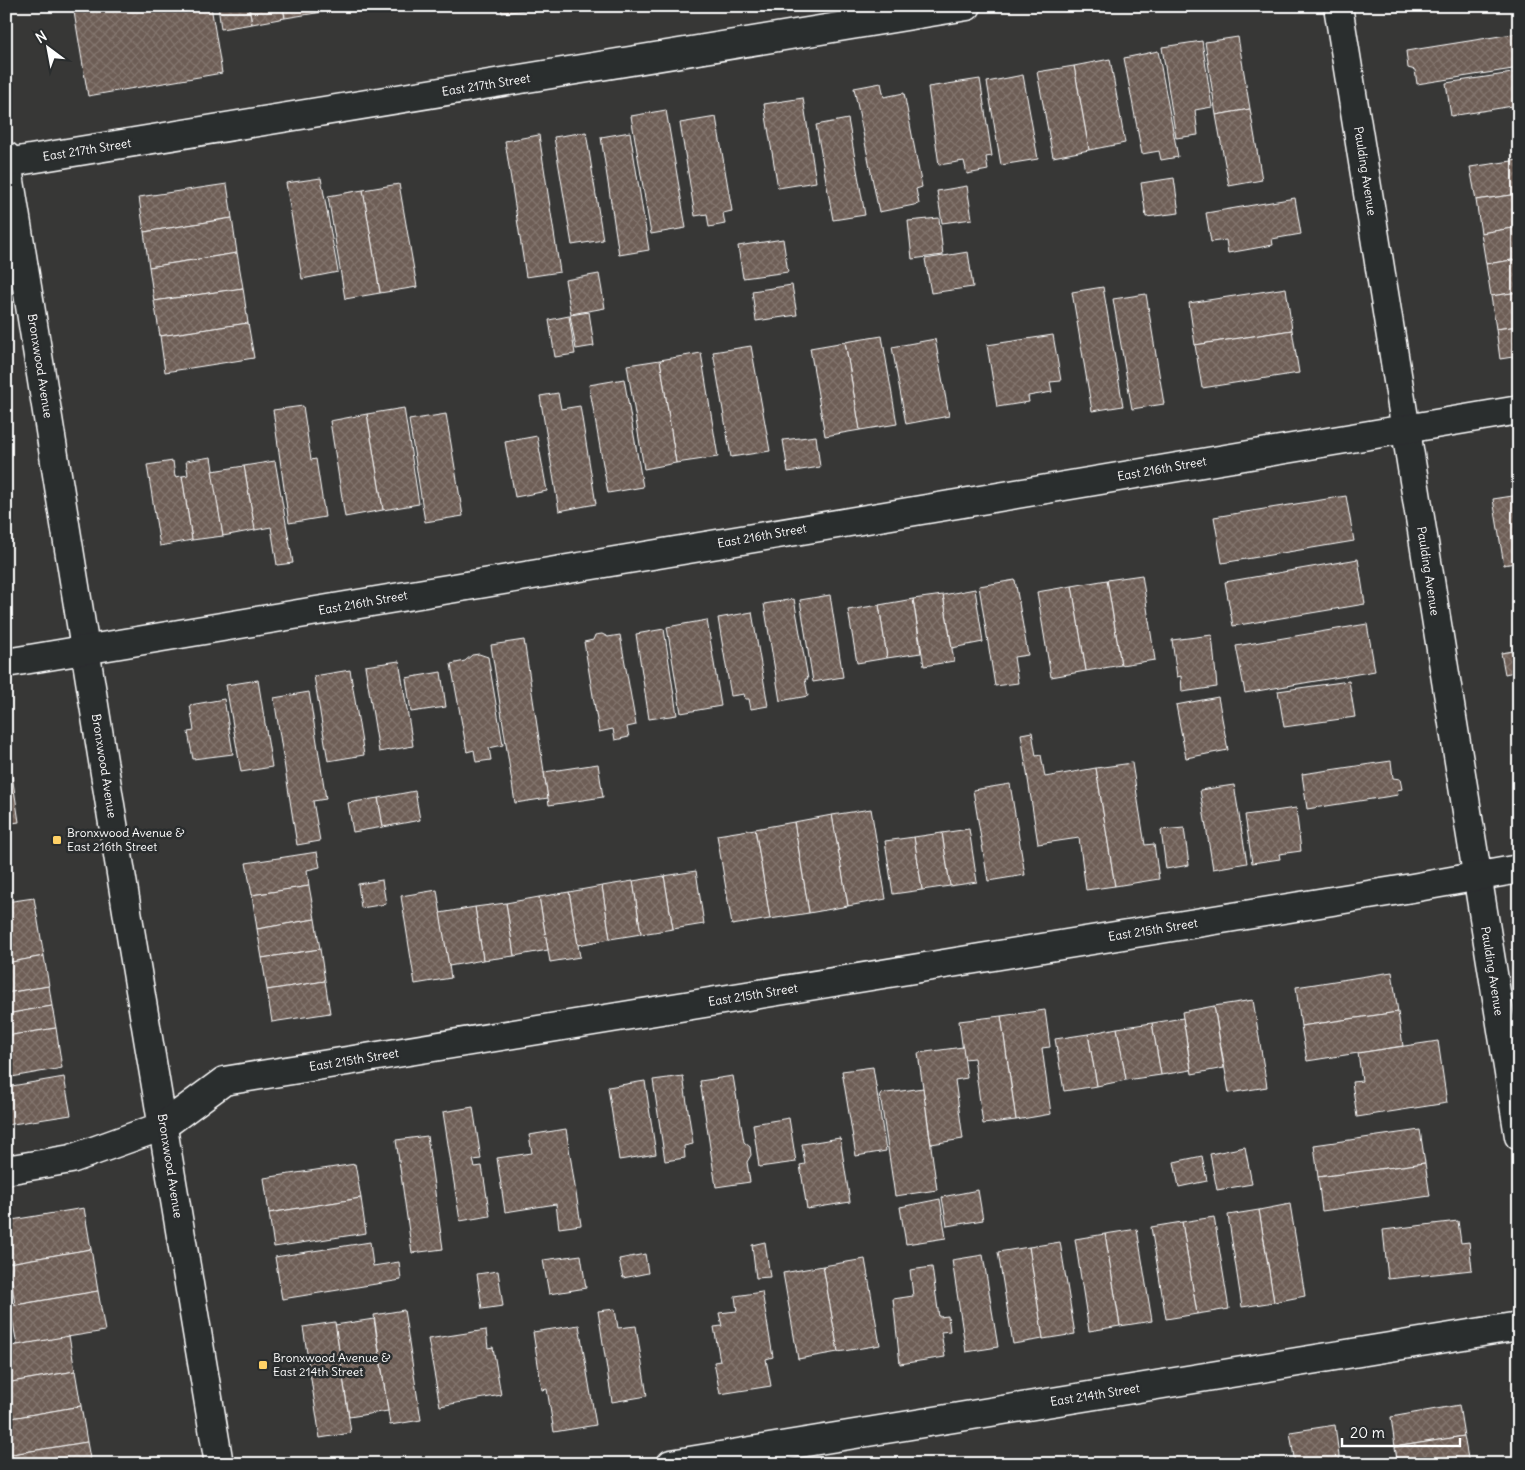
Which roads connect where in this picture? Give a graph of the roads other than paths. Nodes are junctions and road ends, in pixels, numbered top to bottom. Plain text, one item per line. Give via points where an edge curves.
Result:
1 (966, 6) edge
2 (1338, 6) edge
3 (7, 161) edge
4 (1519, 410) edge
5 (1406, 428) junction
6 (86, 650) junction
7 (6, 663) edge
8 (1519, 869) edge
9 (1476, 876) junction
10 (163, 1126) junction
11 (1519, 1136) edge
12 (6, 1170) edge
13 (1519, 1326) edge
14 (218, 1464) edge
15 (671, 1464) edge

1 - 3 street, East 217th Street
2 - 5 street, Paulding Avenue
3 - 6 street, Bronxwood Avenue
4 - 5 street, East 216th Street
5 - 6 street, East 216th Street
5 - 9 street, Paulding Avenue
6 - 7 street, East 216th Street
6 - 10 street, Bronxwood Avenue
8 - 9 street, East 215th Street
9 - 10 street, East 215th Street via 224,1081
9 - 11 street, Paulding Avenue
10 - 12 street, East 215th Street via 71,1159
10 - 14 street, Bronxwood Avenue
13 - 15 street, East 214th Street

